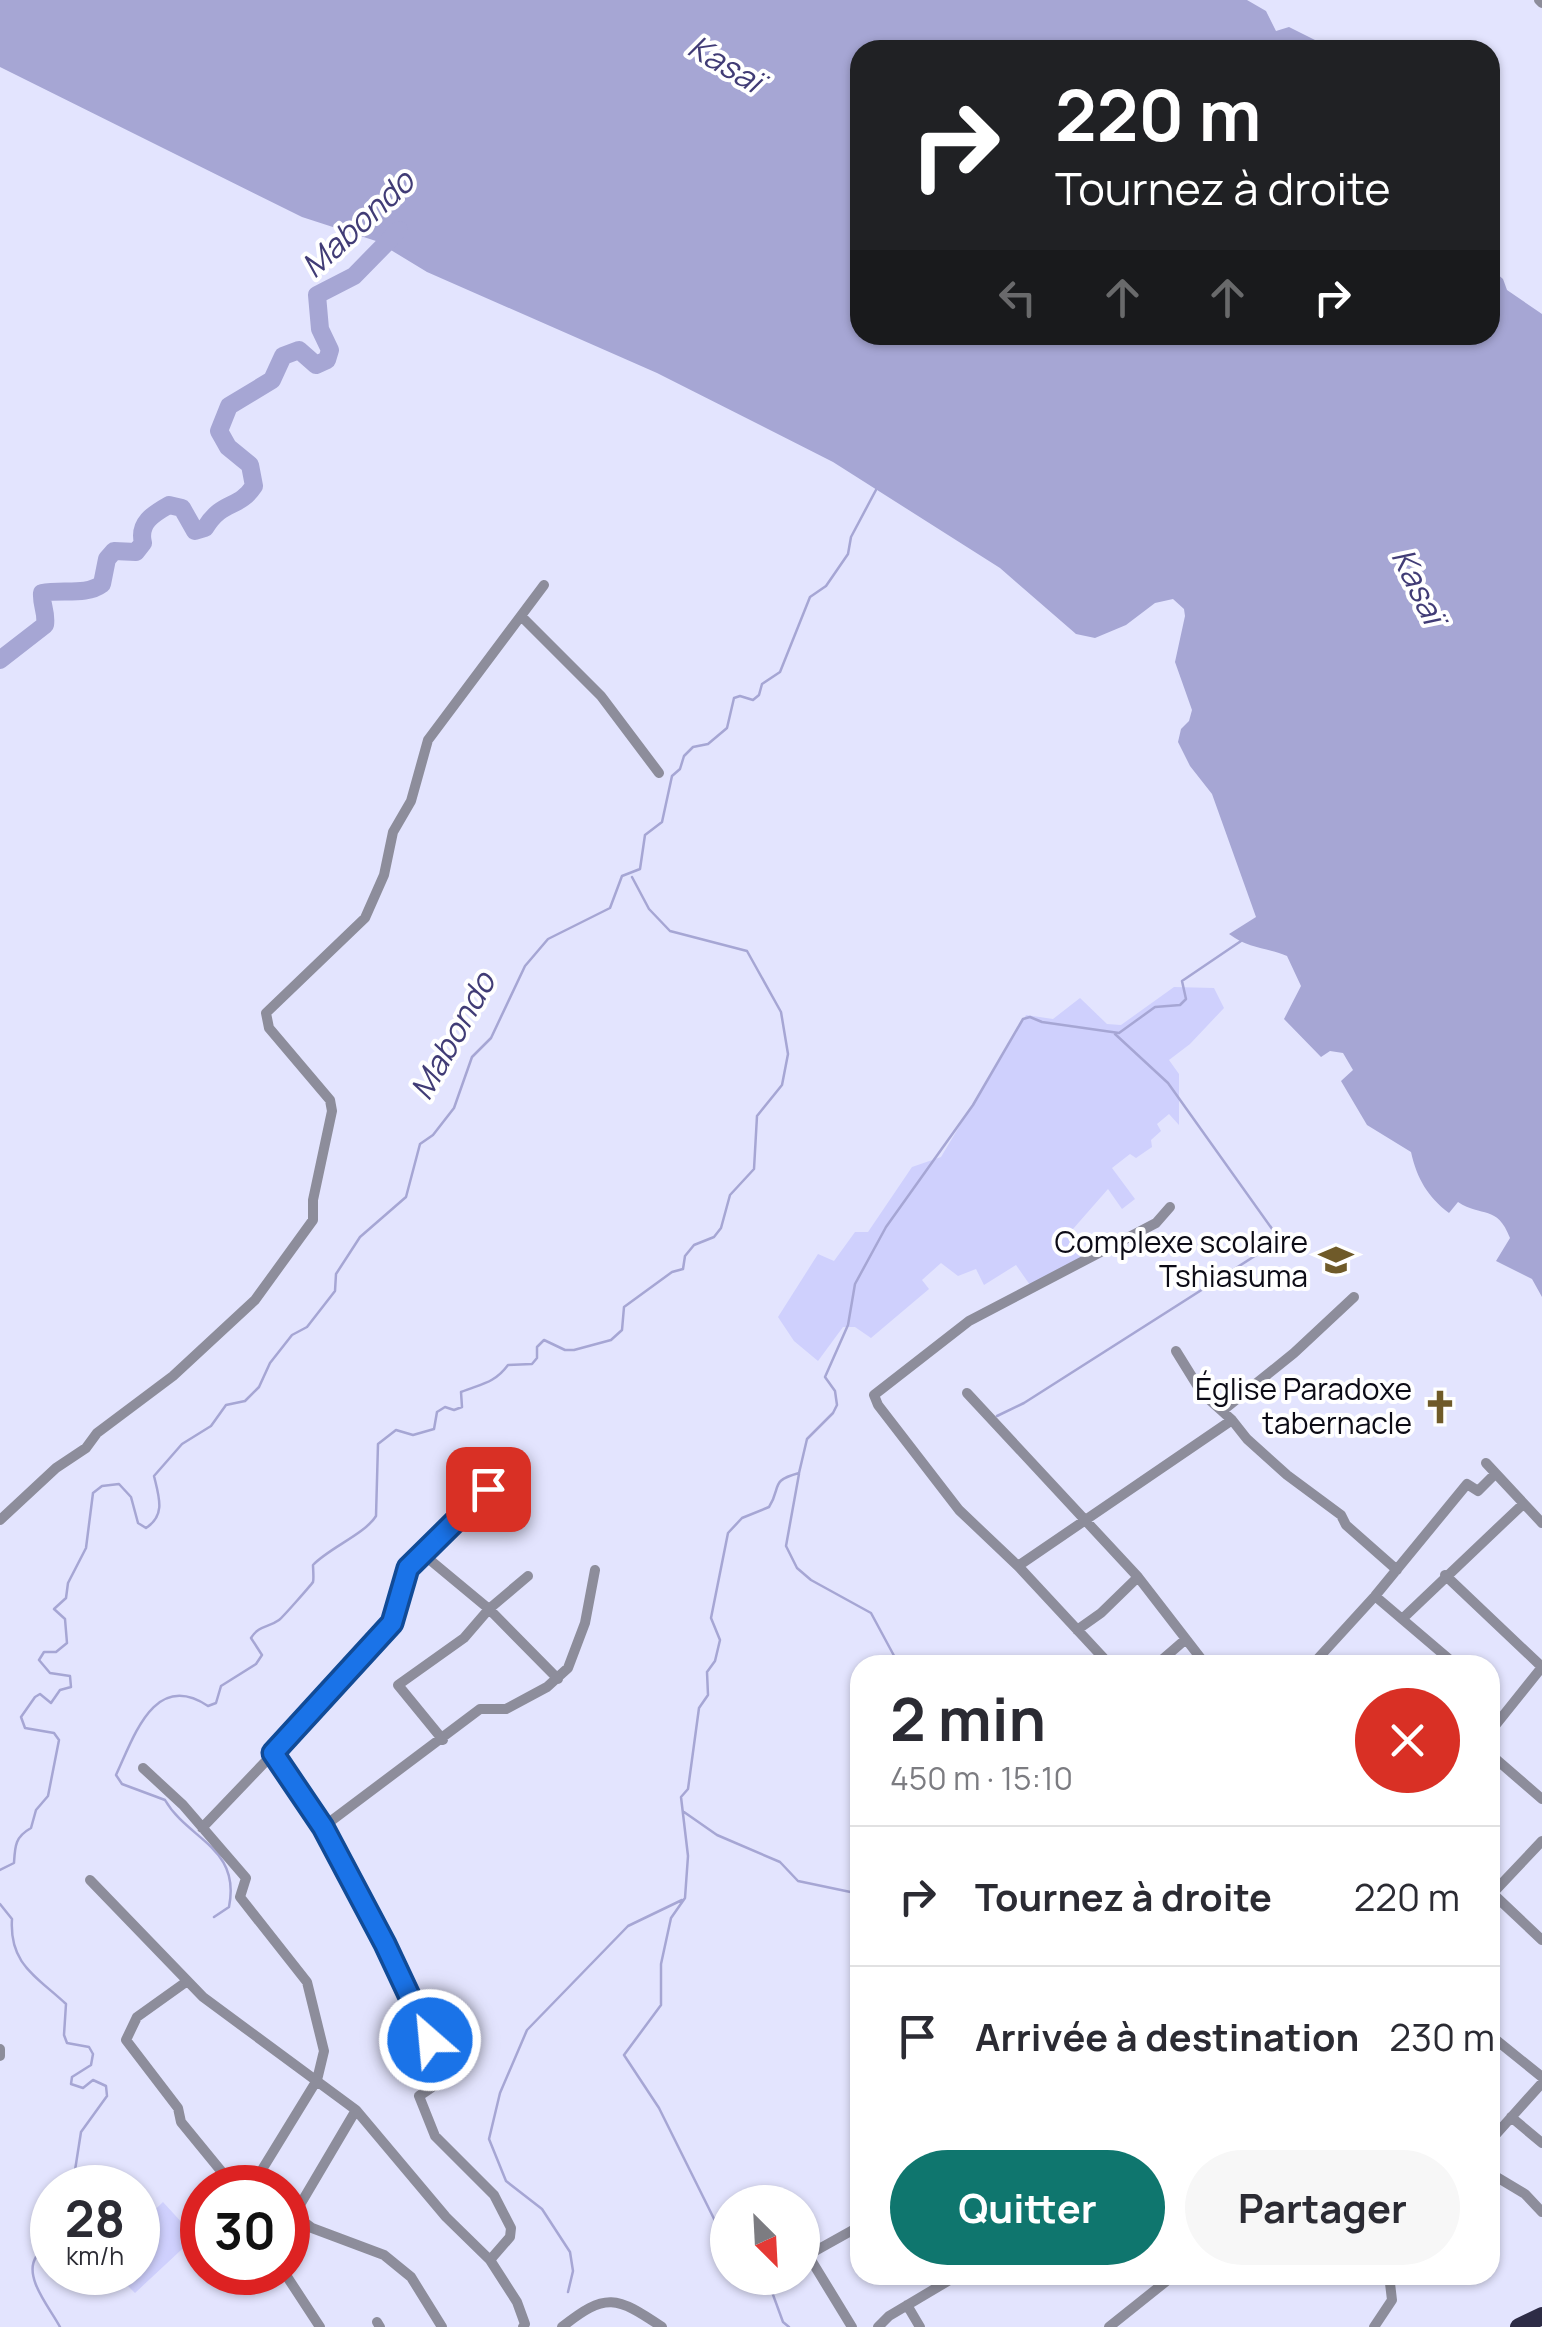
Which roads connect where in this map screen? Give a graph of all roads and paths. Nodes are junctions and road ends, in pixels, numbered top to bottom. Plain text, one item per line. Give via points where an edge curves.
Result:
1 (544, 585) dead end
2 (520, 616) junction
3 (659, 773) dead end
4 (1170, 1208) dead end
5 (1354, 1297) dead end
6 (1176, 1351) dead end
7 (968, 1393) dead end
8 (1222, 1411) junction
9 (1232, 1420) junction
10 (1486, 1462) dead end
11 (1495, 1474) junction
12 (488, 1489) dead end
13 (1522, 1504) junction
14 (0, 1520) edge
15 (1085, 1520) junction
16 (1542, 1523) edge
17 (424, 1554) junction
18 (1018, 1566) junction
19 (594, 1570) dead end
20 (1397, 1570) junction
21 (528, 1576) dead end
22 (1445, 1576) junction
23 (1138, 1577) junction
24 (1376, 1596) junction
25 (489, 1609) junction
26 (1402, 1619) junction
27 (1077, 1630) junction
28 (1186, 1640) junction
29 (1101, 1655) edge
30 (1168, 1655) edge
31 (1198, 1655) edge
32 (1321, 1655) edge
33 (1444, 1655) edge
34 (1542, 1667) edge
35 (558, 1679) junction
36 (1500, 1720) edge
37 (442, 1740) junction
38 (273, 1753) junction
39 (1500, 1763) edge
40 (142, 1768) dead end
41 (1542, 1799) edge
42 (323, 1827) junction
43 (202, 1828) junction
44 (1542, 1841) edge
45 (90, 1880) dead end
46 (1500, 1884) edge
47 (1500, 1901) edge
48 (1542, 1940) edge
49 (186, 1982) junction
50 (1500, 2044) edge
51 (318, 2080) junction
52 (1542, 2080) edge
53 (356, 2110) junction
54 (1512, 2118) junction
55 (1500, 2130) edge
56 (1542, 2143) edge
57 (216, 2165) edge
58 (266, 2165) edge
59 (1500, 2179) edge
60 (310, 2182) edge
61 (1542, 2212) edge
62 (310, 2226) edge
63 (850, 2231) edge
64 (490, 2260) junction
65 (942, 2285) edge
66 (1162, 2285) edge
67 (1391, 2285) edge
68 (299, 2295) edge
69 (907, 2306) junction
70 (1542, 2316) edge
71 (570, 2325) edge
72 (525, 2326) edge
73 (320, 2327) edge
74 (442, 2327) edge
75 (662, 2327) edge
76 (852, 2327) edge
77 (878, 2327) edge
78 (920, 2327) edge
79 (1109, 2327) edge
80 (1374, 2327) edge
81 (1519, 2327) edge

1 - 2 street
2 - 3 street via 601,696
2 - 14 street via 428,740 365,918 266,1012 269,1028 330,1100 314,1220 255,1300
4 - 18 street via 1156,1223 968,1322 874,1394 959,1510
5 - 8 street
6 - 8 street
7 - 15 street
8 - 9 street
9 - 15 street
9 - 20 street
10 - 11 street
11 - 13 street
11 - 20 street via 1478,1490 1467,1484
12 - 17 street
13 - 16 street
13 - 22 street
15 - 18 street
15 - 23 street
17 - 25 street
17 - 38 street via 408,1568 392,1623
18 - 27 street
19 - 35 street via 585,1622
20 - 24 street
21 - 25 street
22 - 26 street
22 - 34 street
23 - 27 street
23 - 28 street
24 - 26 street
24 - 32 street
25 - 35 street
25 - 37 street via 464,1638 398,1685
26 - 33 street
27 - 29 street
28 - 30 street
28 - 31 street
34 - 36 street
35 - 37 street via 506,1710 480,1709
37 - 42 street
38 - 42 street
38 - 43 street
39 - 41 street
40 - 43 street
42 - 64 street via 446,2069 448,2077 419,2096 435,2136 494,2195 511,2228
43 - 51 street via 246,1878 240,1897 307,1982 324,2051
44 - 46 street
45 - 49 street
47 - 48 street
49 - 51 street
49 - 57 street via 138,2017 126,2040
50 - 52 street
51 - 53 street
51 - 58 street
52 - 54 street
53 - 60 street
53 - 64 street
54 - 55 street
54 - 56 street
59 - 61 street
62 - 74 street via 384,2255 411,2277
63 - 76 street via 808,2254
64 - 72 street
65 - 69 street
66 - 79 street
67 - 80 street via 1390,2308
68 - 73 street
69 - 77 street
69 - 78 street
70 - 81 highway
71 - 75 street via 594,2303 612,2300

